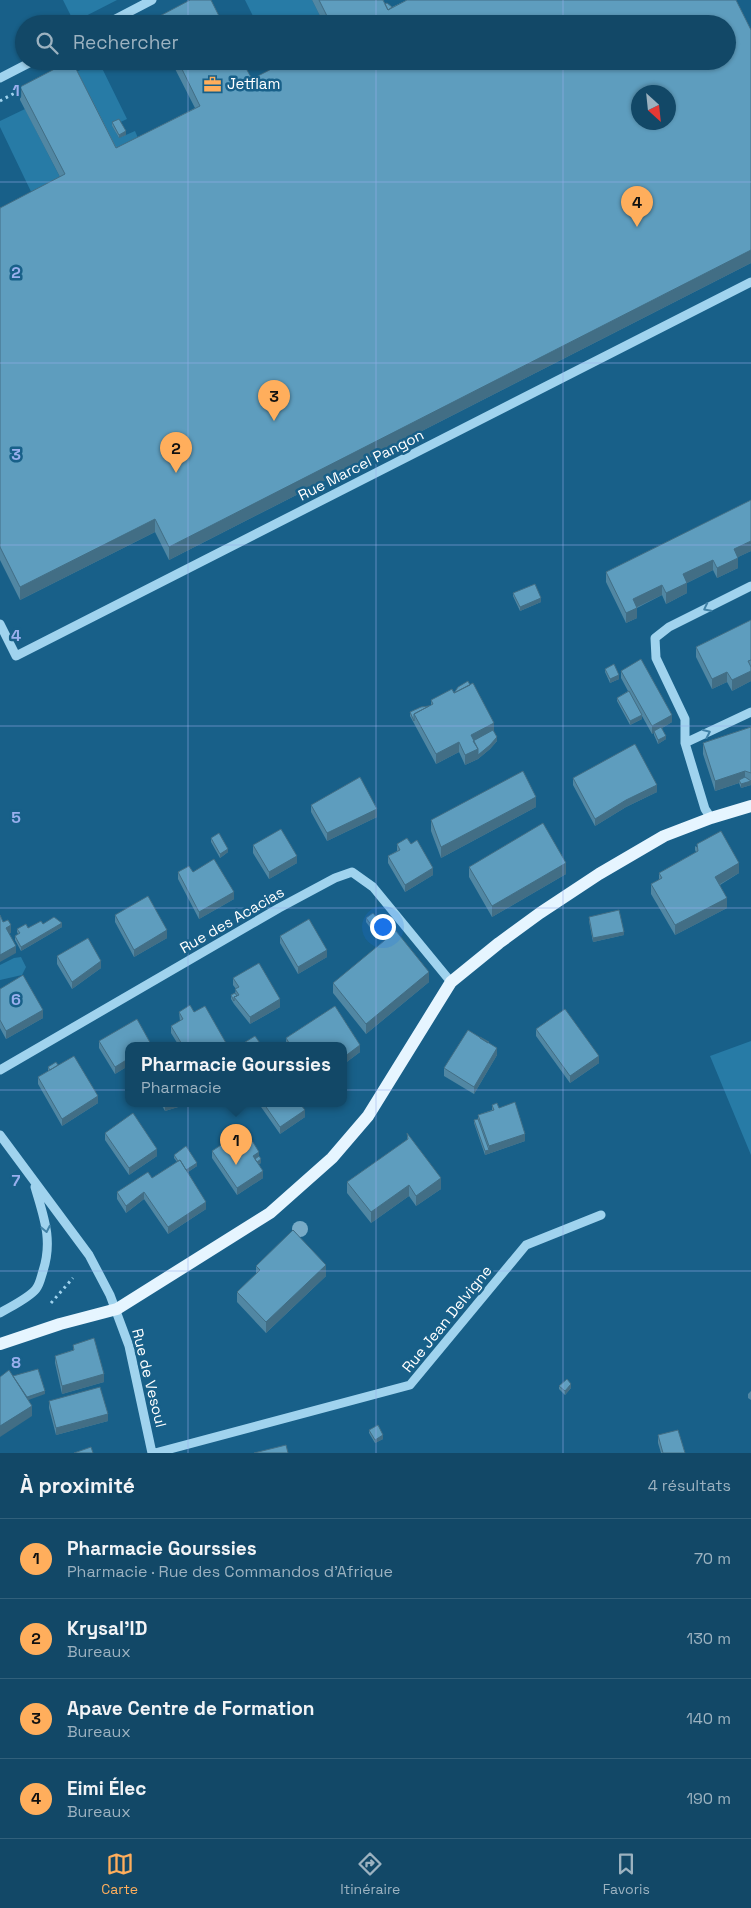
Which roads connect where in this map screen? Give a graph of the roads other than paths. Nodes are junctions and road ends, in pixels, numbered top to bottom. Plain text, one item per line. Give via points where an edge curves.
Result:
1 (152, 0) edge
2 (123, 15) edge
3 (16, 70) edge
4 (0, 78) edge
5 (751, 282) edge
6 (751, 586) edge
7 (0, 624) edge
8 (751, 712) edge
9 (685, 743) junction
10 (751, 806) edge
11 (711, 818) junction
12 (451, 982) junction
13 (0, 1070) edge
14 (0, 1135) edge
15 (34, 1182) junction
16 (601, 1215) dead end
17 (117, 1309) junction
18 (0, 1314) edge
19 (0, 1344) edge
20 (154, 1453) edge

1 - 2 street
3 - 4 street
5 - 7 street, Rue Marcel Pangon via 16,656
6 -> 9 street via 669,627 654,638 656,658 685,719
9 -> 8 street
9 - 11 street via 705,809
10 - 11 main road
11 - 12 main road via 664,836 599,874 533,918
12 - 13 street, Rue des Acacias via 373,887 352,872 280,908
12 - 17 main road via 368,1116 332,1158 270,1213
14 - 15 street, Rue de Vesoul
15 - 17 street, Rue de Vesoul via 94,1262
15 -> 18 street via 47,1228 47,1260 35,1290
16 - 20 street, Rue Jean Delvigne via 526,1245 410,1385
17 - 19 main road
17 - 20 street, Rue de Vesoul

